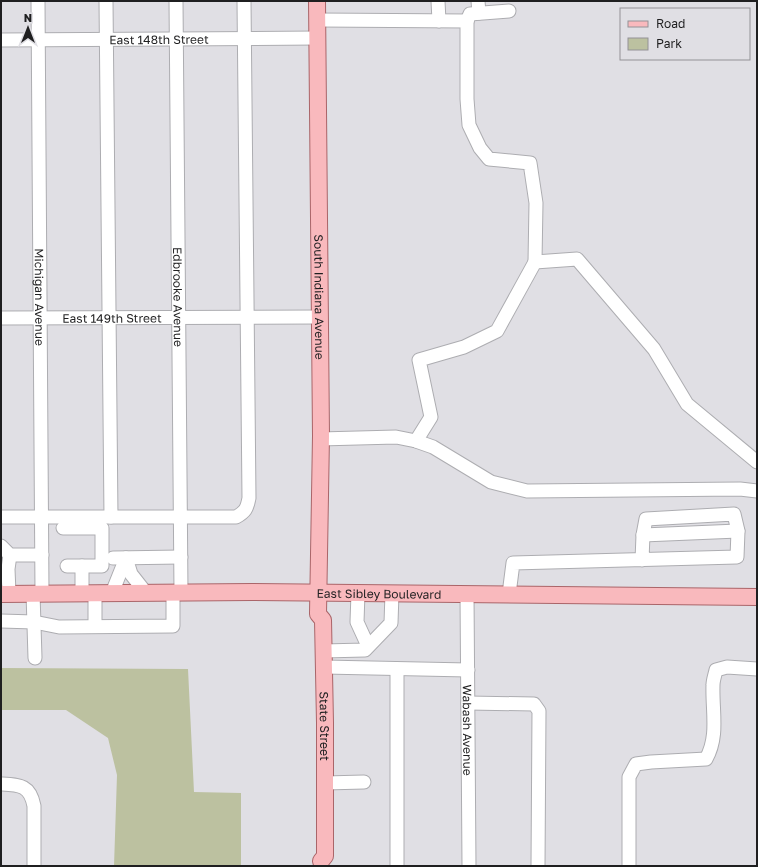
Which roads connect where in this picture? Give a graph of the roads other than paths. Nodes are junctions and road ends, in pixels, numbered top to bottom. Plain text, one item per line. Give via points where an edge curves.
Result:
1 (38, 1) edge
2 (106, 1) edge
3 (176, 1) edge
4 (244, 1) edge
5 (317, 1) edge
6 (438, 1) edge
7 (478, 7) edge
8 (509, 11) dead end
9 (318, 20) junction
10 (438, 21) junction
11 (467, 21) junction
12 (244, 38) junction
13 (318, 38) junction
14 (38, 39) junction
15 (107, 39) junction
16 (177, 39) junction
17 (1, 40) edge
18 (535, 262) junction
19 (109, 317) junction
20 (179, 317) junction
21 (247, 317) junction
22 (320, 317) junction
23 (1, 318) edge
24 (40, 318) junction
25 (320, 439) junction
26 (416, 441) junction
27 (757, 462) edge
28 (757, 491) edge
29 (1, 517) edge
30 (111, 517) junction
31 (181, 517) junction
32 (42, 518) junction
33 (63, 528) dead end
34 (5, 550) edge
35 (42, 555) junction
36 (181, 557) junction
37 (120, 558) junction
38 (642, 560) junction
39 (67, 566) dead end
40 (82, 566) junction
41 (4, 569) edge
42 (177, 592) junction
43 (319, 592) junction
44 (358, 592) junction
45 (5, 593) edge
46 (38, 593) junction
47 (89, 593) junction
48 (112, 593) junction
49 (146, 593) junction
50 (392, 593) junction
51 (467, 594) junction
52 (509, 594) junction
53 (757, 598) edge
54 (316, 616) junction
55 (1, 621) edge
56 (34, 622) junction
57 (95, 626) junction
58 (368, 646) junction
59 (323, 651) junction
60 (35, 658) dead end
61 (324, 667) junction
62 (397, 669) junction
63 (757, 669) edge
64 (468, 670) junction
65 (468, 703) junction
66 (364, 782) dead end
67 (325, 783) junction
68 (1, 784) edge
69 (321, 863) edge
70 (34, 866) edge
71 (397, 866) edge
72 (469, 866) edge
73 (538, 866) edge
74 (629, 866) edge

1 - 14 street, Michigan Avenue
2 - 15 street
3 - 16 street, Edbrooke Avenue
4 - 12 street
5 - 9 main road, South Indiana Avenue
6 - 10 street
7 - 8 street
7 - 11 street
9 - 10 street
9 - 13 main road, South Indiana Avenue
10 - 11 street
11 - 18 street via 469,125 480,148 489,159 530,164 536,203
12 - 13 street, East 148th Street
12 - 16 street, East 148th Street
12 - 21 street
13 - 22 main road, South Indiana Avenue
14 - 15 street, East 148th Street
14 - 17 street, East 148th Street
14 - 24 street, Michigan Avenue
15 - 16 street, East 148th Street
15 - 19 street
16 - 20 street, Edbrooke Avenue
18 - 26 street via 497,331 464,347 419,360 431,417
18 - 27 street via 577,259 654,349 688,404
19 - 20 street, East 149th Street
19 - 24 street, East 149th Street
19 - 30 street
20 - 21 street, East 149th Street
20 - 31 street, Edbrooke Avenue
21 - 22 street, East 149th Street
21 - 31 street via 248,508 236,517
22 - 25 main road, South Indiana Avenue
23 - 24 street, East 149th Street
24 - 32 street, Michigan Avenue
25 - 26 street via 396,437
25 - 43 main road, South Indiana Avenue
26 - 28 street via 433,447 491,482 527,491
29 - 32 street
30 - 31 street
30 - 32 street
31 - 36 street, Edbrooke Avenue
32 - 35 street, Michigan Avenue
33 - 40 street via 102,528 102,566
34 - 35 street
34 - 41 street
35 - 46 street, Michigan Avenue
36 - 37 street
36 - 42 street, Edbrooke Avenue
37 - 48 street
37 - 49 street
38 - 38 street via 737,557 738,531 734,514 646,519
38 - 52 street via 513,563
39 - 40 street
40 - 47 street
41 - 45 street
42 - 43 main road, East Sibley Boulevard
42 - 49 main road, East Sibley Boulevard
42 - 57 street, Edbrooke Avenue via 173,626
43 - 44 main road, East Sibley Boulevard
43 - 54 main road, State Street
44 - 50 main road, East Sibley Boulevard
44 - 58 street via 357,622
45 - 46 main road, East Sibley Boulevard
46 - 47 main road, East Sibley Boulevard
46 - 56 street, Michigan Avenue
47 - 48 main road, East Sibley Boulevard
47 - 57 street
48 - 49 main road, East Sibley Boulevard
50 - 51 main road, East Sibley Boulevard
50 - 58 street via 391,623
51 - 52 main road, East Sibley Boulevard
51 - 64 street, Wabash Avenue
52 - 53 main road, East Sibley Boulevard
54 - 59 main road, State Street via 323,620
54 - 69 main road, State Street via 316,853
55 - 56 street
56 - 57 street via 59,627
56 - 60 street, Michigan Avenue
58 - 59 street via 365,650
59 - 61 main road, State Street
61 - 62 street
61 - 67 main road, State Street
62 - 64 street
62 - 71 street
63 - 74 street via 727,667 716,670 713,684 714,737 712,750 706,760 636,764 629,777
64 - 65 street, Wabash Avenue
65 - 72 street, Wabash Avenue
65 - 73 street via 534,704 539,711
66 - 67 street
67 - 69 main road, State Street via 325,856
68 - 70 street via 12,784 30,791 34,806

